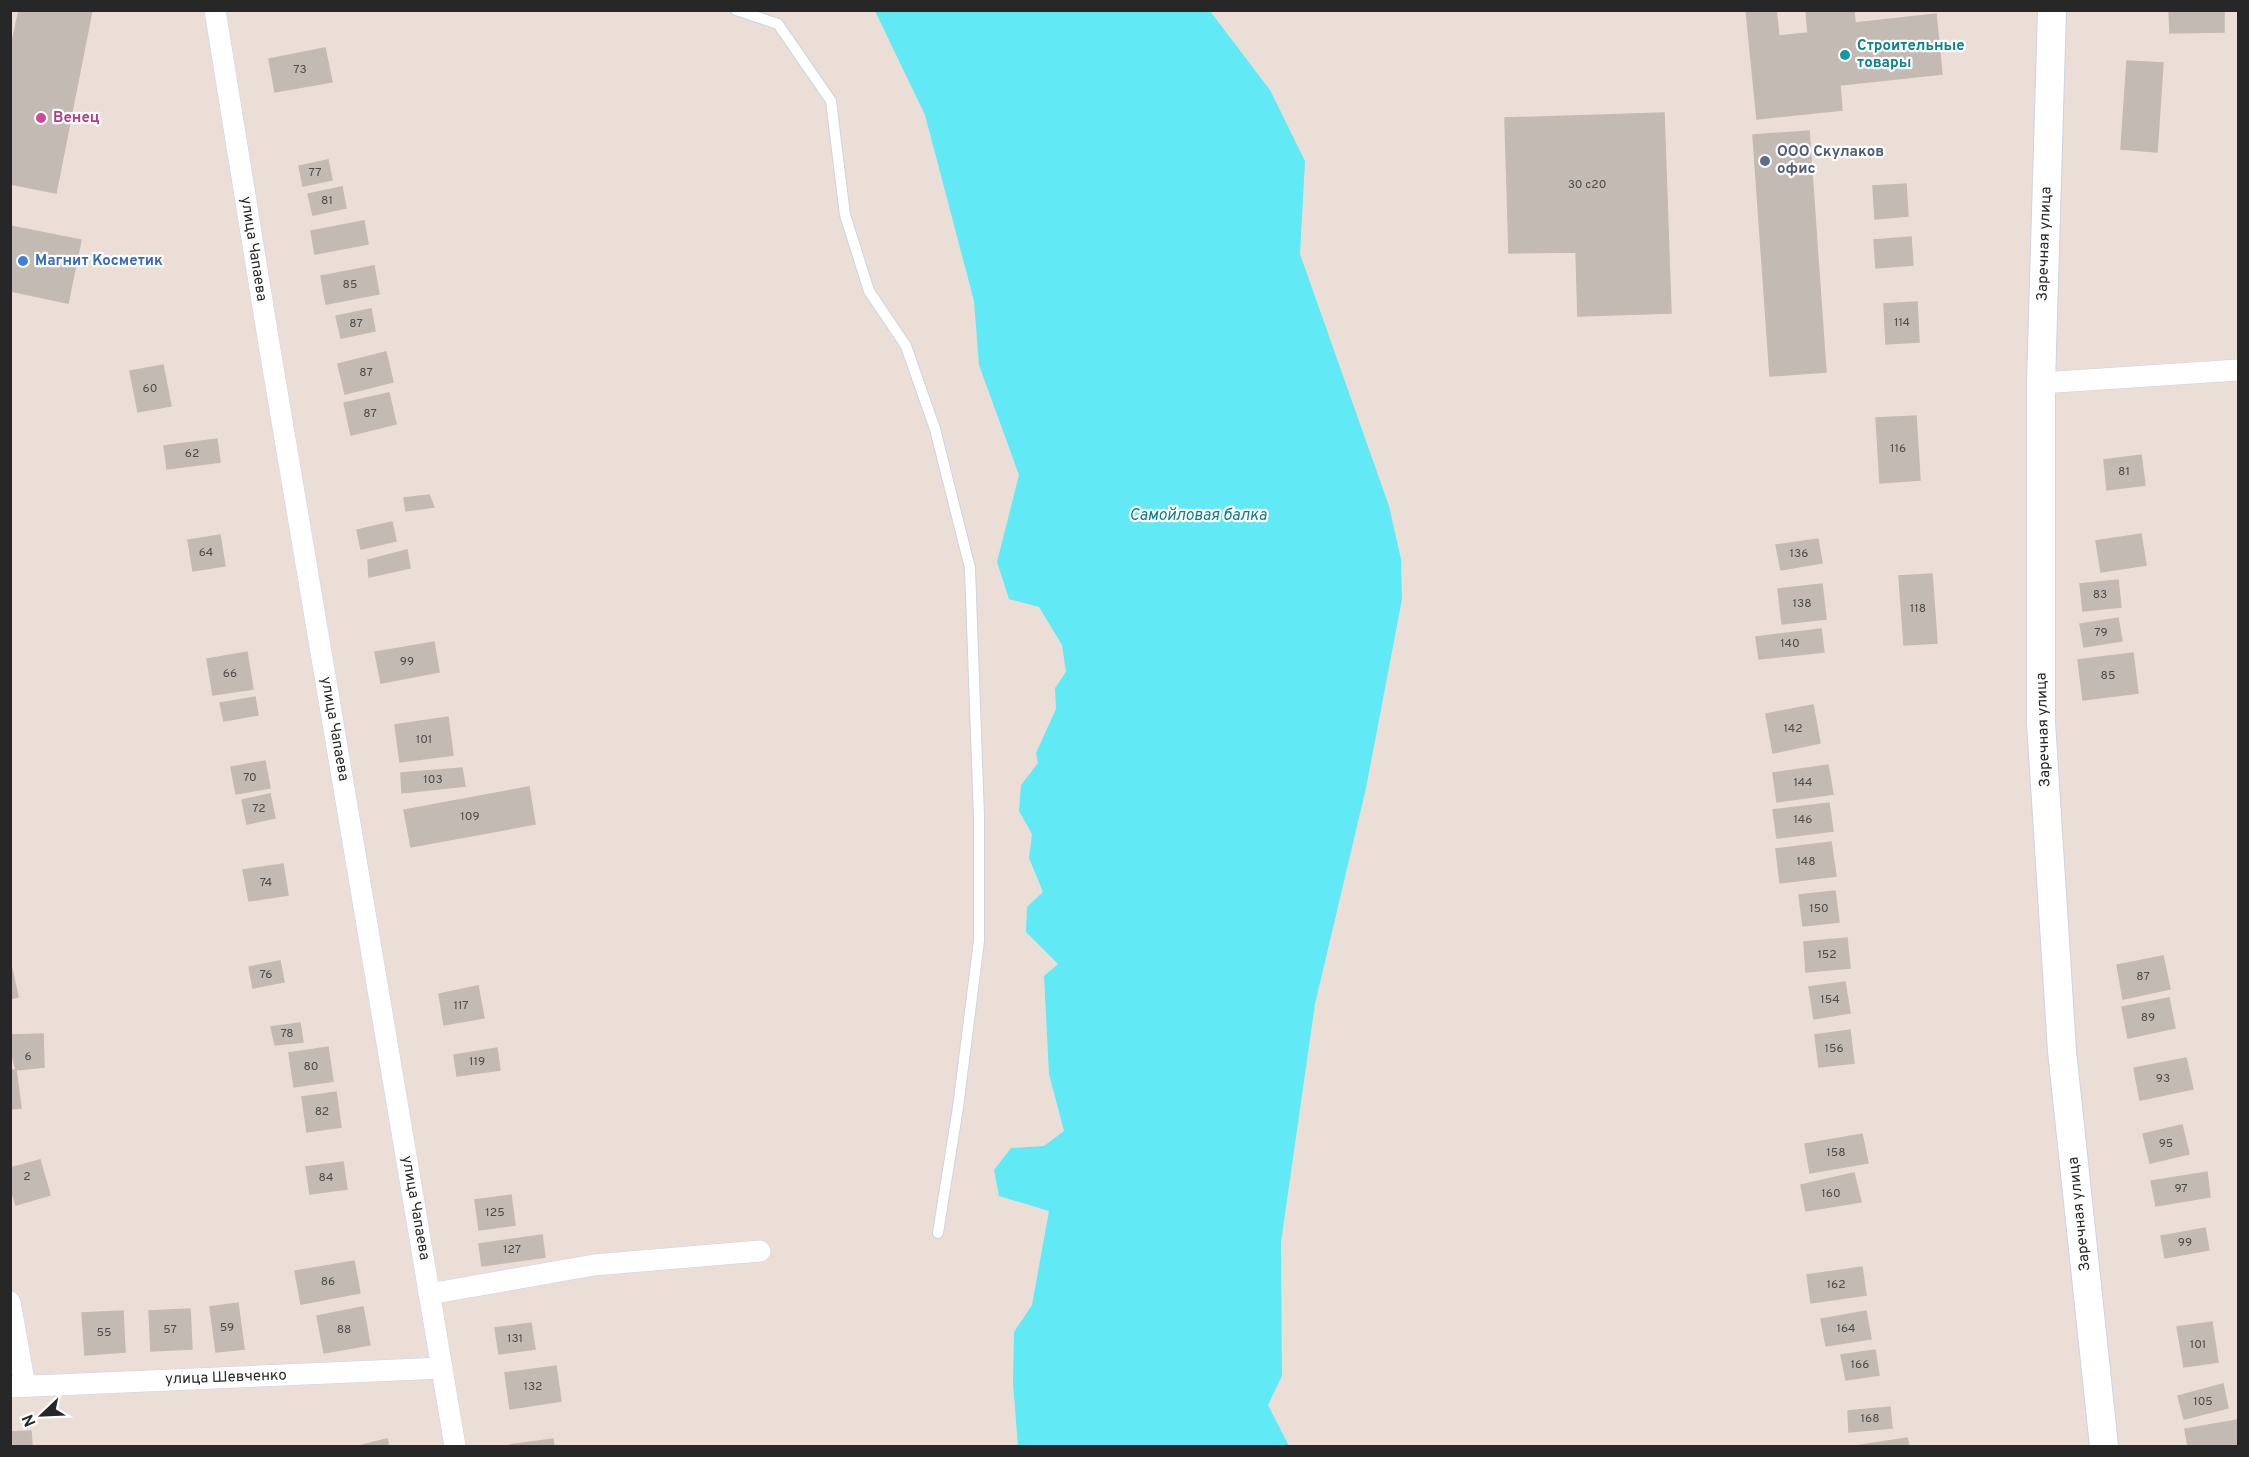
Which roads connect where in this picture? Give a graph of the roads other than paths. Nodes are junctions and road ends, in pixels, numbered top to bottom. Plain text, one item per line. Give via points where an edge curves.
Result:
1 (215, 10) edge
2 (736, 10) edge
3 (2052, 10) edge
4 (2238, 370) edge
5 (2041, 384) junction
6 (938, 1233) dead end
7 (760, 1251) dead end
8 (429, 1294) junction
9 (10, 1302) edge
10 (442, 1368) junction
11 (18, 1387) edge
12 (455, 1446) edge
13 (2104, 1446) edge

1 - 8 street, улица Чапаева
2 - 6 lane via 778,24 831,101 845,215 869,291 906,346 935,429 970,568 979,940
3 - 5 main road, Заречная улица
4 - 5 street
5 - 13 main road, Заречная улица via 2041,722 2062,1051
7 - 8 street via 594,1265
8 - 10 street, улица Чапаева
9 - 11 street
10 - 11 street, улица Шевченко
10 - 12 street, улица Чапаева

